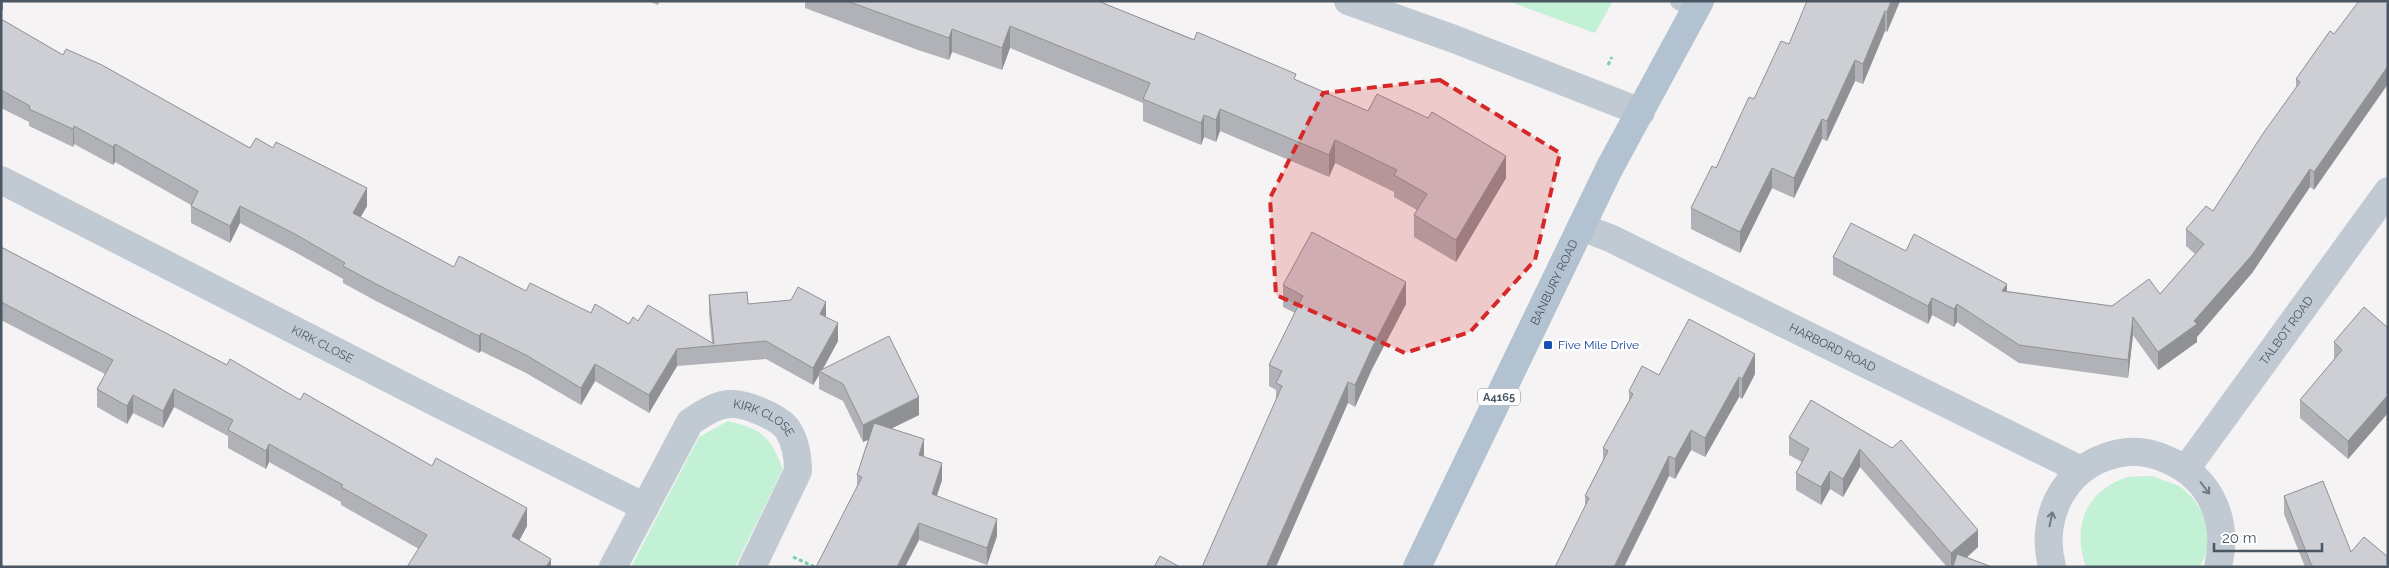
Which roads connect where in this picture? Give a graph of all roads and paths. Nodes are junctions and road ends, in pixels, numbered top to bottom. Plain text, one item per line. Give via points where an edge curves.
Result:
1 (1348, 1) edge
2 (1692, 4) edge
3 (1641, 112) junction
4 (1, 180) edge
5 (2388, 192) edge
6 (1581, 227) junction
7 (2186, 469) junction
8 (2081, 470) junction
9 (645, 507) junction
10 (613, 567) edge
11 (752, 567) edge
12 (1417, 567) edge
13 (2052, 567) edge
14 (2218, 567) edge

1 - 3 street
2 - 3 main road, BANBURY ROAD / A4165
3 - 6 main road, BANBURY ROAD / A4165
4 - 9 street, KIRK CLOSE
5 - 7 street, TALBOT ROAD
6 - 8 street, HARBORD ROAD via 1610,238
6 - 12 main road, BANBURY ROAD / A4165
7 - 8 street via 2158,456 2128,452 2097,460
7 -> 14 street via 2201,482 2215,505 2222,543
13 -> 8 street via 2048,541 2052,512 2066,486
9 - 10 street, KIRK CLOSE
9 - 11 street, KIRK CLOSE via 690,422 710,409 732,404 761,411 788,428 798,453 798,471

